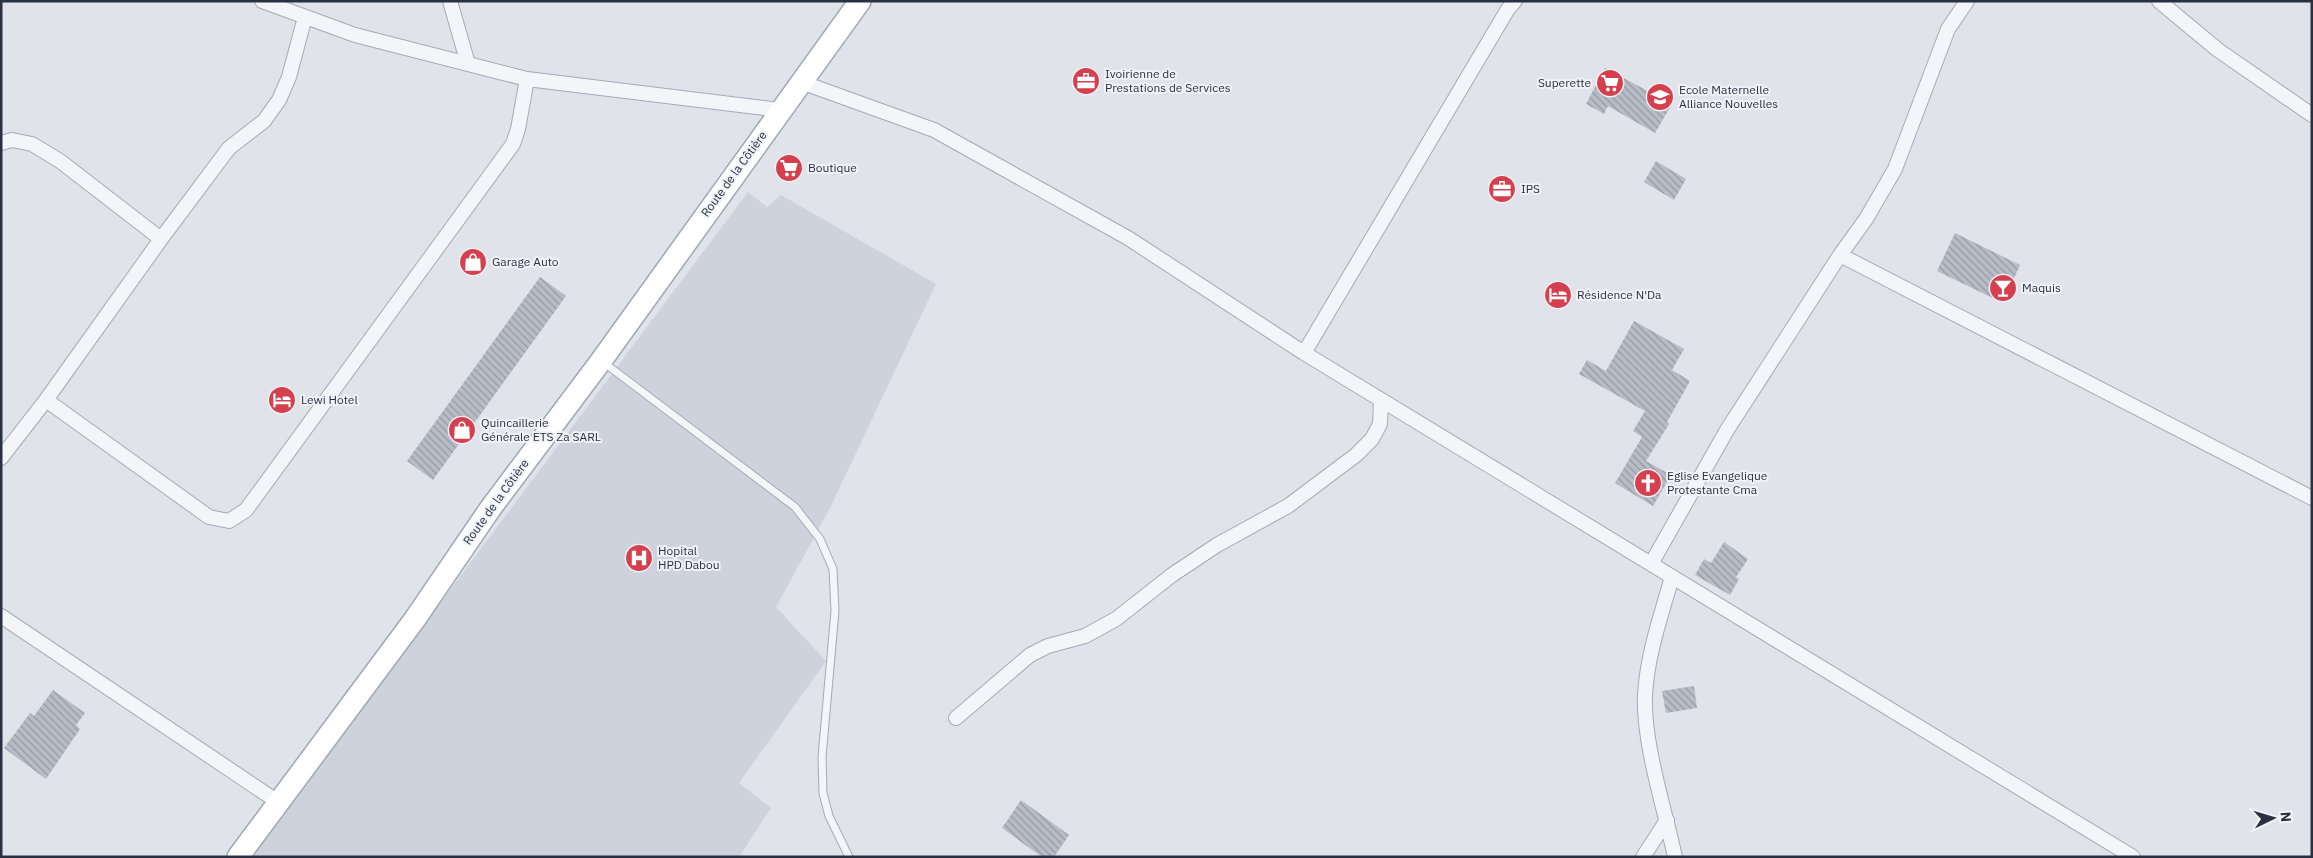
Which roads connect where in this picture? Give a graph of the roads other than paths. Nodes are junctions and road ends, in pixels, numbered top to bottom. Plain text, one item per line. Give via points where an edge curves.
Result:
1 (262, 1) edge
2 (450, 1) edge
3 (860, 1) edge
4 (1515, 1) edge
5 (1967, 1) edge
6 (2159, 1) edge
7 (304, 17) junction
8 (468, 64) junction
9 (527, 79) junction
10 (801, 82) junction
11 (2309, 107) edge
12 (780, 110) junction
13 (1, 143) edge
14 (161, 239) junction
15 (1840, 255) junction
16 (1304, 353) junction
17 (601, 361) junction
18 (46, 400) junction
19 (1381, 400) junction
20 (1, 458) edge
21 (2312, 498) edge
22 (1651, 564) junction
23 (1672, 576) junction
24 (1, 616) edge
25 (956, 718) dead end
26 (278, 802) junction
27 (1667, 820) junction
28 (2130, 856) edge
29 (238, 857) edge
30 (849, 857) edge
31 (1643, 857) edge
32 (1676, 857) edge

1 - 7 street
2 - 8 street
3 - 10 main road, Route de la Côtière
4 - 16 street
5 - 15 street via 1948,29 1895,169 1866,219
6 - 11 street via 2218,50
7 - 8 street via 355,35
7 - 14 street via 289,77 279,100 264,121 229,148
8 - 9 street
9 - 12 street
9 - 18 street via 513,144 246,510 229,521 209,517
10 - 12 main road, Route de la Côtière
10 - 16 street via 934,130 1128,238
12 - 17 main road, Route de la Côtière
13 - 14 street via 12,140 32,144 60,161
14 - 18 street
15 - 21 street
15 - 22 street via 1727,430
16 - 19 street
17 - 26 main road, Route de la Côtière
17 - 30 lane via 795,507 820,539 834,569 835,611 822,757 823,793 829,816
18 - 20 street
19 - 22 street
19 - 25 street via 1380,424 1372,439 1356,455 1288,506 1217,545 1116,619 1085,636 1048,646 1030,655
22 - 23 street
23 - 27 street via 1648,661 1645,698 1650,745
23 - 28 street
24 - 26 street
26 - 29 main road, Route de la Côtière
27 - 31 street
27 - 32 street

